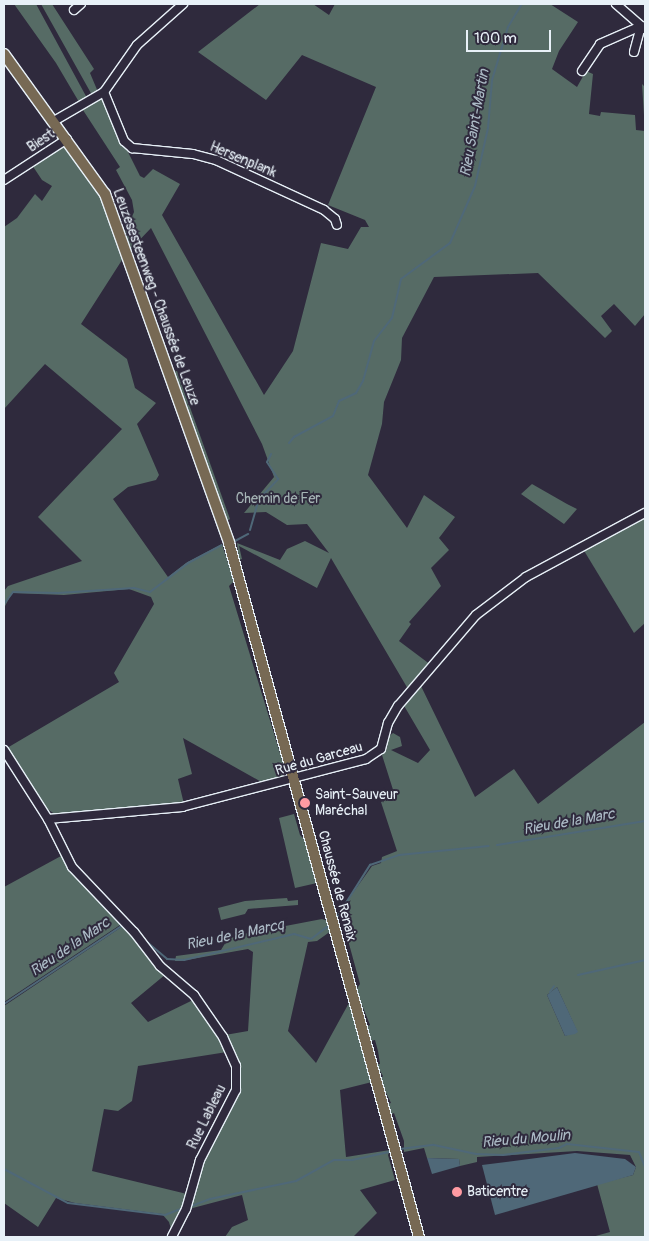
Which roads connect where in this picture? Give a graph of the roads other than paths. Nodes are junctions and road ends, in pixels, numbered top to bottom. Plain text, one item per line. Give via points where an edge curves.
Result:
1 (81, 4) edge
2 (183, 4) edge
3 (616, 4) edge
4 (74, 10) dead end
5 (643, 28) edge
6 (634, 52) dead end
7 (4, 54) edge
8 (582, 71) dead end
9 (104, 92) junction
10 (54, 122) junction
11 (67, 139) junction
12 (4, 180) edge
13 (337, 225) dead end
14 (645, 513) edge
15 (229, 543) joint
16 (4, 750) edge
17 (294, 779) junction
18 (48, 818) junction
19 (172, 1237) edge
20 (419, 1237) edge

1 - 4 street
2 - 9 street via 137,45
3 - 5 street
5 - 6 street
5 - 8 street via 600,44
7 - 10 main road, Leuzesesteenweg - Chaussée de Leuze
9 - 10 street
9 - 13 street, Hersenplank via 128,146 193,154 222,163 324,210
10 - 11 main road, Leuzesesteenweg - Chaussée de Leuze
11 - 12 street, Biest
11 - 15 main road, Leuzesesteenweg - Chaussée de Leuze via 99,184 112,213
14 - 17 street, Rue du Garceau via 526,577 476,615 398,706 388,723 382,749 374,756
15 - 17 main road, Chaussée de Renaix
16 - 18 street
17 - 18 street, Rue du Garceau via 176,809
17 - 20 main road, Chaussée de Renaix
18 - 19 street, Rue Lableau via 68,862 160,966 200,1003 223,1036 238,1074 231,1101 200,1160 186,1210

